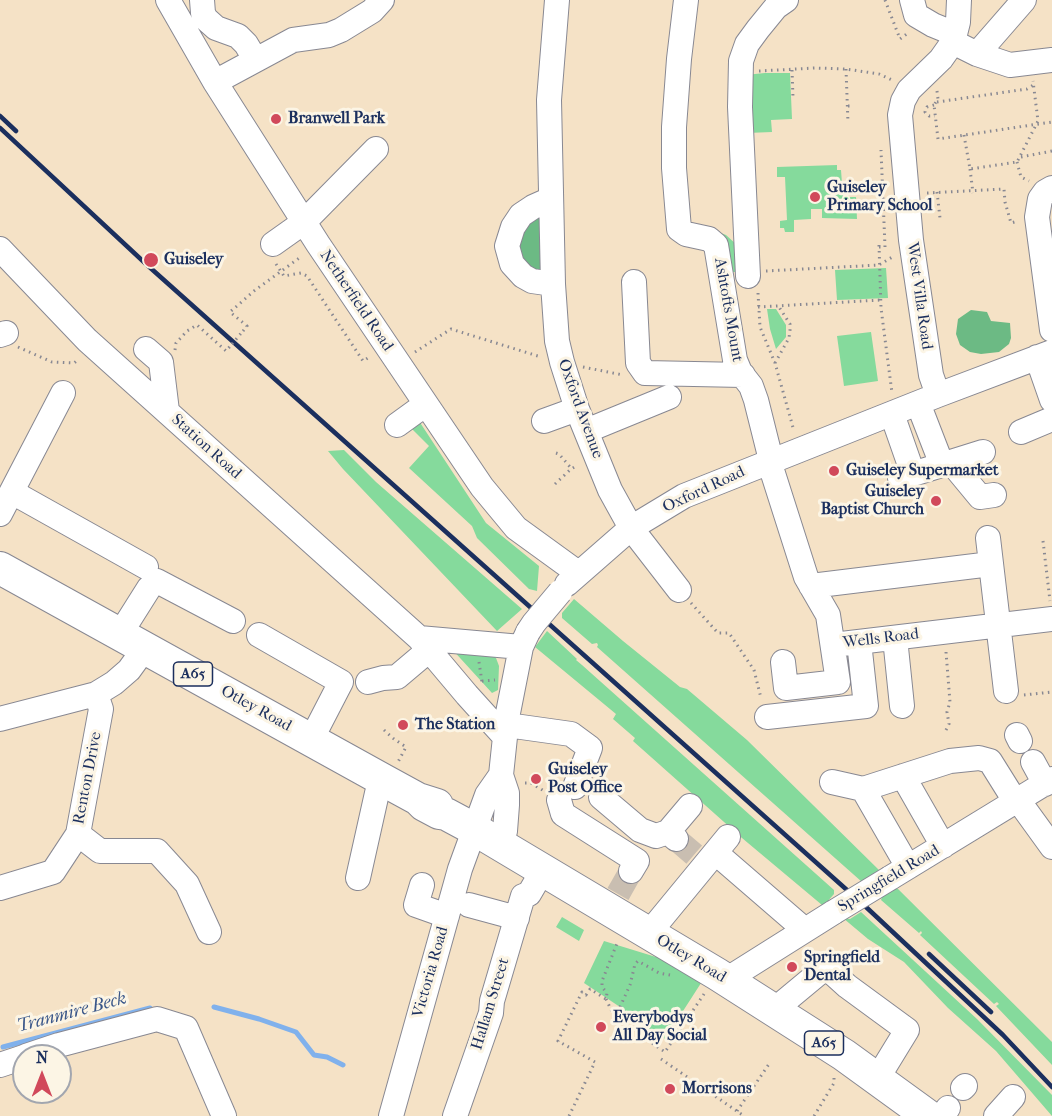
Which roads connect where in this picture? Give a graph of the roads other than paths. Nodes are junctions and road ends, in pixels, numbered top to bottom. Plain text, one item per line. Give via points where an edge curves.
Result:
1 (168, 0) edge
2 (202, 0) edge
3 (382, 0) edge
4 (557, 0) edge
5 (686, 0) edge
6 (786, 0) edge
7 (912, 0) edge
8 (959, 0) edge
9 (1024, 0) edge
10 (954, 38) junction
11 (977, 54) junction
12 (255, 59) junction
13 (1040, 73) edge
14 (215, 82) junction
15 (376, 150) dead end
16 (1052, 188) edge
17 (551, 199) junction
18 (304, 222) junction
19 (0, 249) edge
20 (272, 250) road end
21 (1048, 270) edge
22 (753, 273) road end
23 (634, 282) dead end
24 (553, 284) junction
25 (1052, 330) edge
26 (146, 349) dead end
27 (1045, 354) edge
28 (743, 375) junction
29 (63, 393) dead end
30 (669, 397) dead end
31 (928, 399) junction
32 (1052, 400) edge
33 (426, 405) junction
34 (167, 411) junction
35 (893, 413) junction
36 (1052, 419) edge
37 (581, 420) junction
38 (544, 421) dead end
39 (397, 425) dead end
40 (1021, 432) dead end
41 (983, 452) dead end
42 (768, 461) junction
43 (946, 464) junction
44 (12, 492) junction
45 (994, 495) dead end
46 (0, 514) edge
47 (631, 528) junction
48 (988, 538) dead end
49 (991, 564) junction
50 (146, 567) dead end
51 (0, 568) edge
52 (578, 573) junction
53 (811, 586) junction
54 (679, 590) road end
55 (1052, 619) edge
56 (233, 621) dead end
57 (998, 626) junction
58 (259, 634) dead end
59 (895, 638) junction
60 (525, 640) junction
61 (132, 641) junction
62 (859, 642) junction
63 (424, 644) junction
64 (833, 645) junction
65 (783, 662) dead end
66 (368, 682) dead end
67 (1006, 691) dead end
68 (96, 694) junction
69 (902, 706) dead end
70 (767, 717) road end
71 (0, 719) edge
72 (506, 727) junction
73 (311, 740) junction
74 (600, 741) dead end
75 (1033, 762) dead end
76 (392, 772) junction
77 (501, 775) junction
78 (903, 776) junction
79 (1049, 781) edge
80 (832, 783) dead end
81 (863, 789) junction
82 (601, 797) dead end
83 (1016, 801) junction
84 (690, 806) dead end
85 (474, 829) junction
86 (78, 834) junction
87 (501, 845) junction
88 (944, 846) junction
89 (1052, 848) edge
90 (631, 871) dead end
91 (899, 872) junction
92 (358, 878) dead end
93 (536, 882) junction
94 (422, 885) dead end
95 (0, 888) edge
96 (469, 905) dead end
97 (447, 916) junction
98 (517, 918) junction
99 (805, 930) junction
100 (209, 932) dead end
101 (649, 933) junction
102 (715, 988) junction
103 (503, 998) dead end
104 (773, 1011) junction
105 (63, 1044) edge
106 (877, 1079) junction
107 (1013, 1097) dead end
108 (939, 1114) edge
109 (224, 1116) edge
110 (391, 1116) edge
111 (455, 1116) edge
112 (996, 1116) edge

1 - 14 street, Netherfield Road
2 - 12 street via 206,19 216,28 238,36
3 - 12 street via 341,30 293,40
4 - 17 street, Oxford Avenue via 549,100
5 - 28 street, Ashtofts Mount via 674,127 677,223 682,232 709,239 716,245 735,360
6 - 22 street via 747,44 741,61 740,107
7 - 10 street via 916,15
8 - 10 street
9 - 11 street
10 - 11 street
10 - 31 street, West Villa Road via 941,59 905,97 900,115 911,240 931,375
11 - 13 street
12 - 14 street
14 - 18 street, Netherfield Road
15 - 18 street
16 - 21 street via 1045,192 1037,208
17 - 24 street, Oxford Avenue
17 - 24 street via 521,216 507,246 512,264 523,276
18 - 20 street
18 - 33 street, Netherfield Road
19 - 34 street, Station Road via 93,345
21 - 25 street
23 - 28 street via 638,363 645,373
24 - 37 street, Oxford Avenue via 557,341
26 - 34 street via 161,362
27 - 31 street, Oxford Road
27 - 32 street
28 - 42 street, Ashtofts Mount via 756,400 770,452
29 - 44 street
30 - 37 street
31 - 35 street, Oxford Road
31 - 43 street, West Villa Road
33 - 39 street
33 - 52 street, Netherfield Road via 482,487 516,528
34 - 63 street, Station Road
35 - 42 street, Oxford Road
35 - 43 street via 906,476
36 - 40 street
37 - 38 street
37 - 47 street, Oxford Avenue via 610,490
41 - 43 street
42 - 47 street, Oxford Road via 684,496
42 - 53 street, Wells Road
43 - 45 street, West Villa Road via 980,497
44 - 46 street
44 - 50 street
47 - 52 street, Oxford Road
47 - 54 street, Oxford Avenue
48 - 49 street
49 - 53 street
49 - 57 street
51 - 61 main road, Otley Road / A65
52 - 60 street, Oxford Road, bridge
53 - 64 street, Wells Road via 828,615
55 - 57 street, Wells Road
56 - 61 street via 157,581 149,588
57 - 59 street, Wells Road
57 - 67 street
58 - 73 street via 341,682
59 - 62 street, Wells Road
59 - 69 street
60 - 63 street
60 - 72 street, Oxford Road
61 - 68 street via 129,670
61 - 73 main road, Otley Road / A65
62 - 64 street, Wells Road
62 - 70 street via 866,706
63 - 66 street via 403,681 383,678
63 - 72 street, Station Road
64 - 65 street via 838,682 786,688
68 - 71 street
68 - 86 street, Renton Drive via 101,709
72 - 74 street via 578,728
72 - 77 street, Oxford Road
72 - 90 street via 571,734 590,748 567,794 563,814 637,861
73 - 76 main road, Otley Road / A65
75 - 79 street
76 - 85 main road, Otley Road / A65 via 424,805
76 - 92 street via 377,794
77 - 85 street, Oxford Road via 487,795
77 - 87 street, Oxford Road via 507,793
78 - 81 street
78 - 83 street via 950,761 980,758 990,761
78 - 88 street
79 - 83 street, Springfield Road
80 - 81 street
81 - 91 street
82 - 84 street via 640,830 656,836 672,835
83 - 88 street, Springfield Road
83 - 89 street
85 - 87 main road, Otley Road / A65
85 - 97 street, Victoria Road
86 - 95 street, Renton Drive via 53,872
86 - 100 street via 100,851 157,851 187,884
87 - 93 main road, Otley Road / A65
88 - 91 street, Springfield Road
91 - 99 street, Springfield Road, bridge
93 - 98 street, Hallam Street via 523,896
93 - 101 main road, Otley Road / A65 via 613,902
93 - 103 street, Hallam Street
94 - 97 street via 416,905
96 - 98 street
97 - 110 street, Victoria Road
98 - 111 street, Hallam Street via 491,1012
99 - 101 street via 714,855
99 - 102 street, Springfield Road
101 - 102 main road, Otley Road / A65
102 - 104 main road, Otley Road / A65
104 - 106 main road, Otley Road / A65
104 - 106 street via 826,967 907,1030
105 - 109 street via 157,1019 186,1028
106 - 108 main road, Otley Road / A65
107 - 112 street

